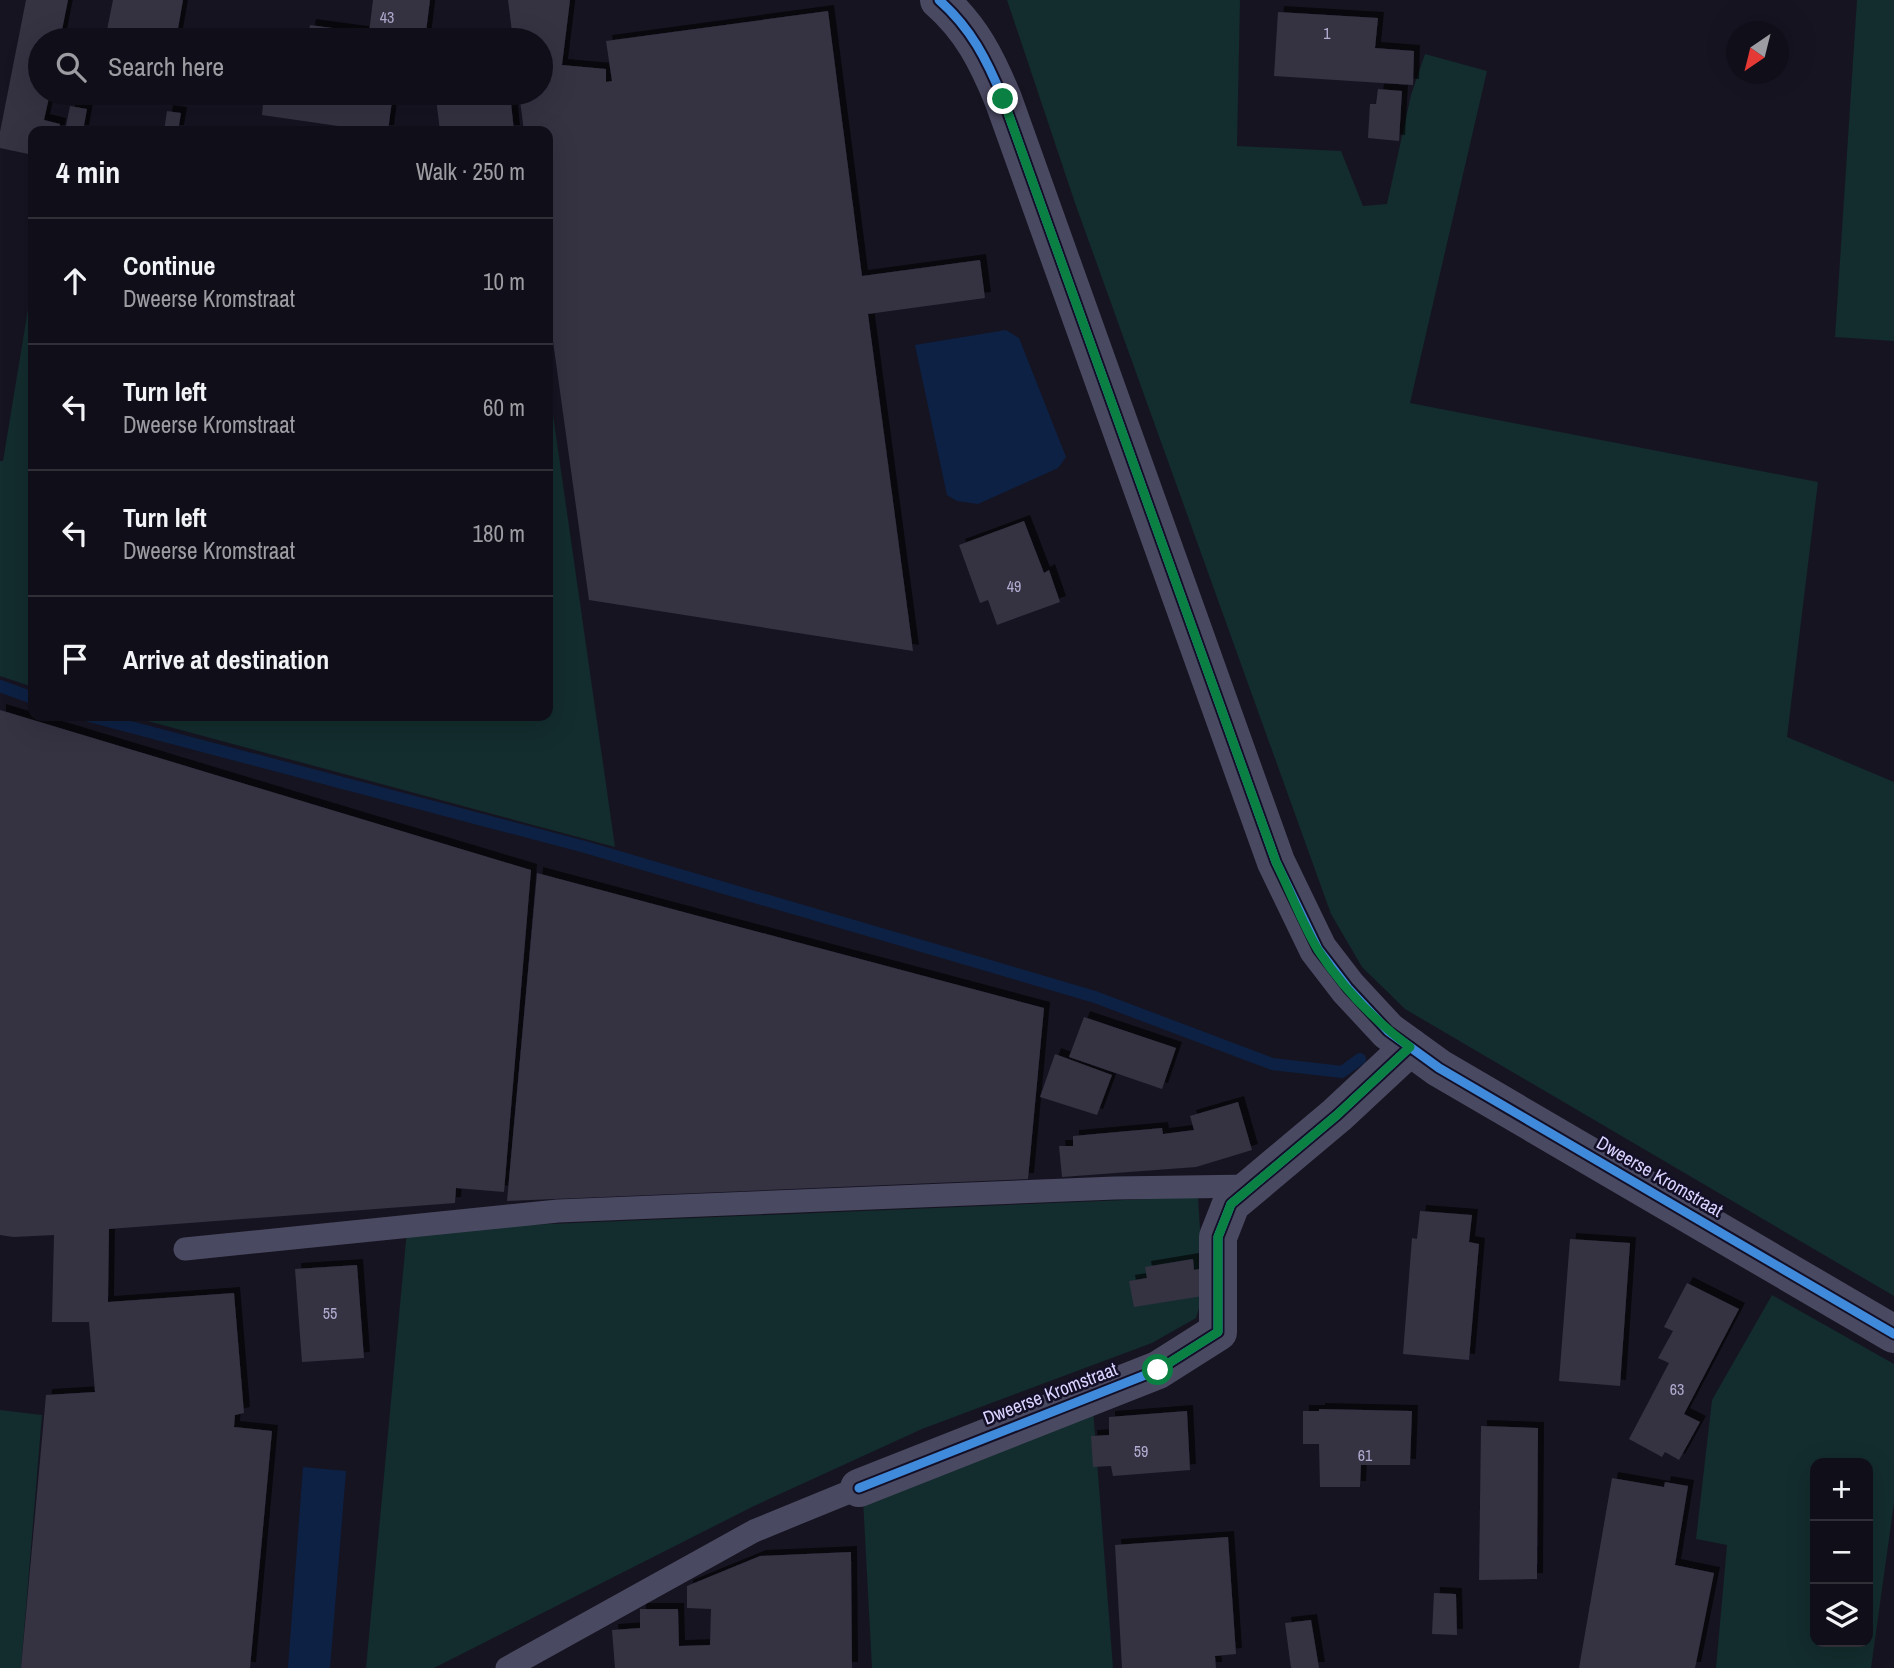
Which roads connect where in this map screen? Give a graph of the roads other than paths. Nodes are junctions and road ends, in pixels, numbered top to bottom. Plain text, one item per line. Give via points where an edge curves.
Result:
1 (939, 0) edge
2 (1410, 1047) junction
3 (1253, 1186) junction
4 (185, 1250) dead end
5 (1894, 1334) edge
6 (859, 1488) joint
7 (507, 1668) edge

1 - 2 street, Dweerse Kromstraat via 985,55 1003,99 1276,862 1318,949 1364,1006
2 - 3 street, Dweerse Kromstraat
2 - 5 street, Dweerse Kromstraat via 1438,1068
3 - 4 lane via 558,1211
3 - 6 street, Dweerse Kromstraat via 1231,1204 1218,1237 1218,1332 1158,1370
6 - 7 lane via 754,1531

